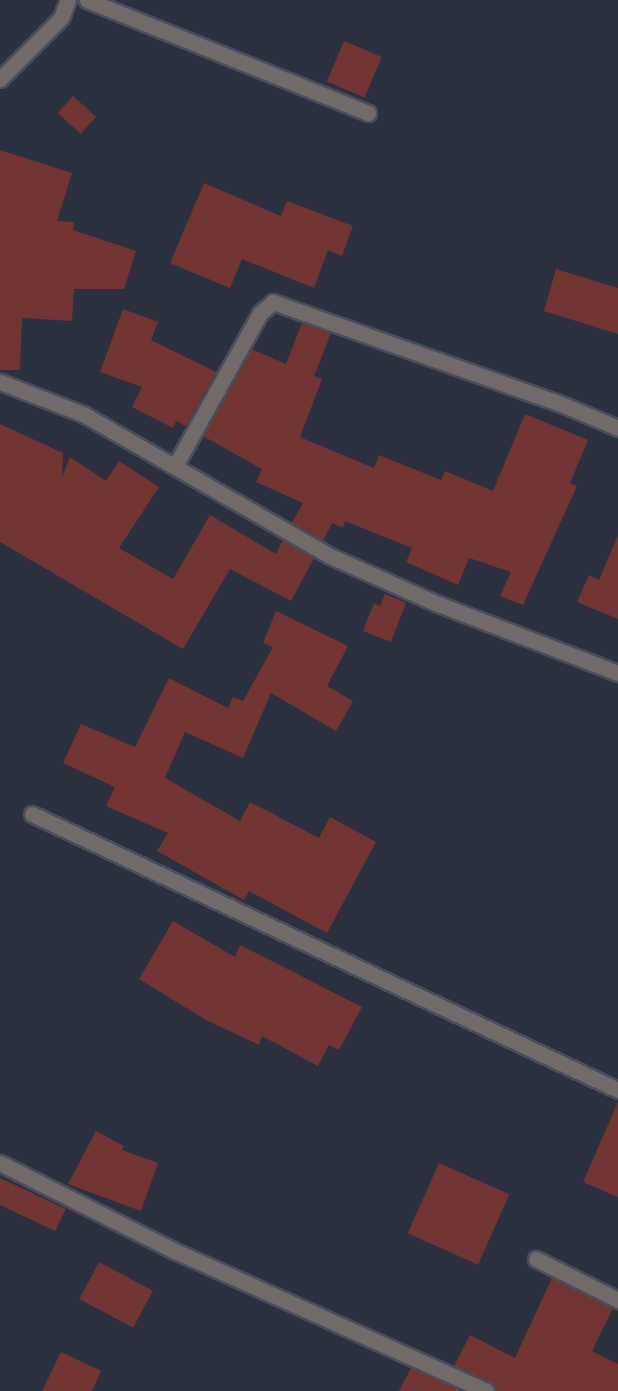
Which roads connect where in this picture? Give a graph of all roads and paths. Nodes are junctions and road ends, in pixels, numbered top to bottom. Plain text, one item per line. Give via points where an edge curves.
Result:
1 (69, 0) edge
2 (87, 0) edge
3 (0, 79) edge
4 (368, 113) dead end
5 (0, 382) edge
6 (618, 428) edge
7 (175, 466) junction
8 (618, 673) edge
9 (32, 814) dead end
10 (618, 1090) edge
11 (0, 1163) edge
12 (536, 1259) dead end
13 (618, 1300) edge
14 (486, 1391) edge

1 - 3 street via 61,18
2 - 4 street
5 - 7 street via 83,414
6 - 7 street via 537,395 273,302 260,313
7 - 8 street via 330,556 438,604
9 - 10 street
11 - 14 street via 185,1256
12 - 13 street

